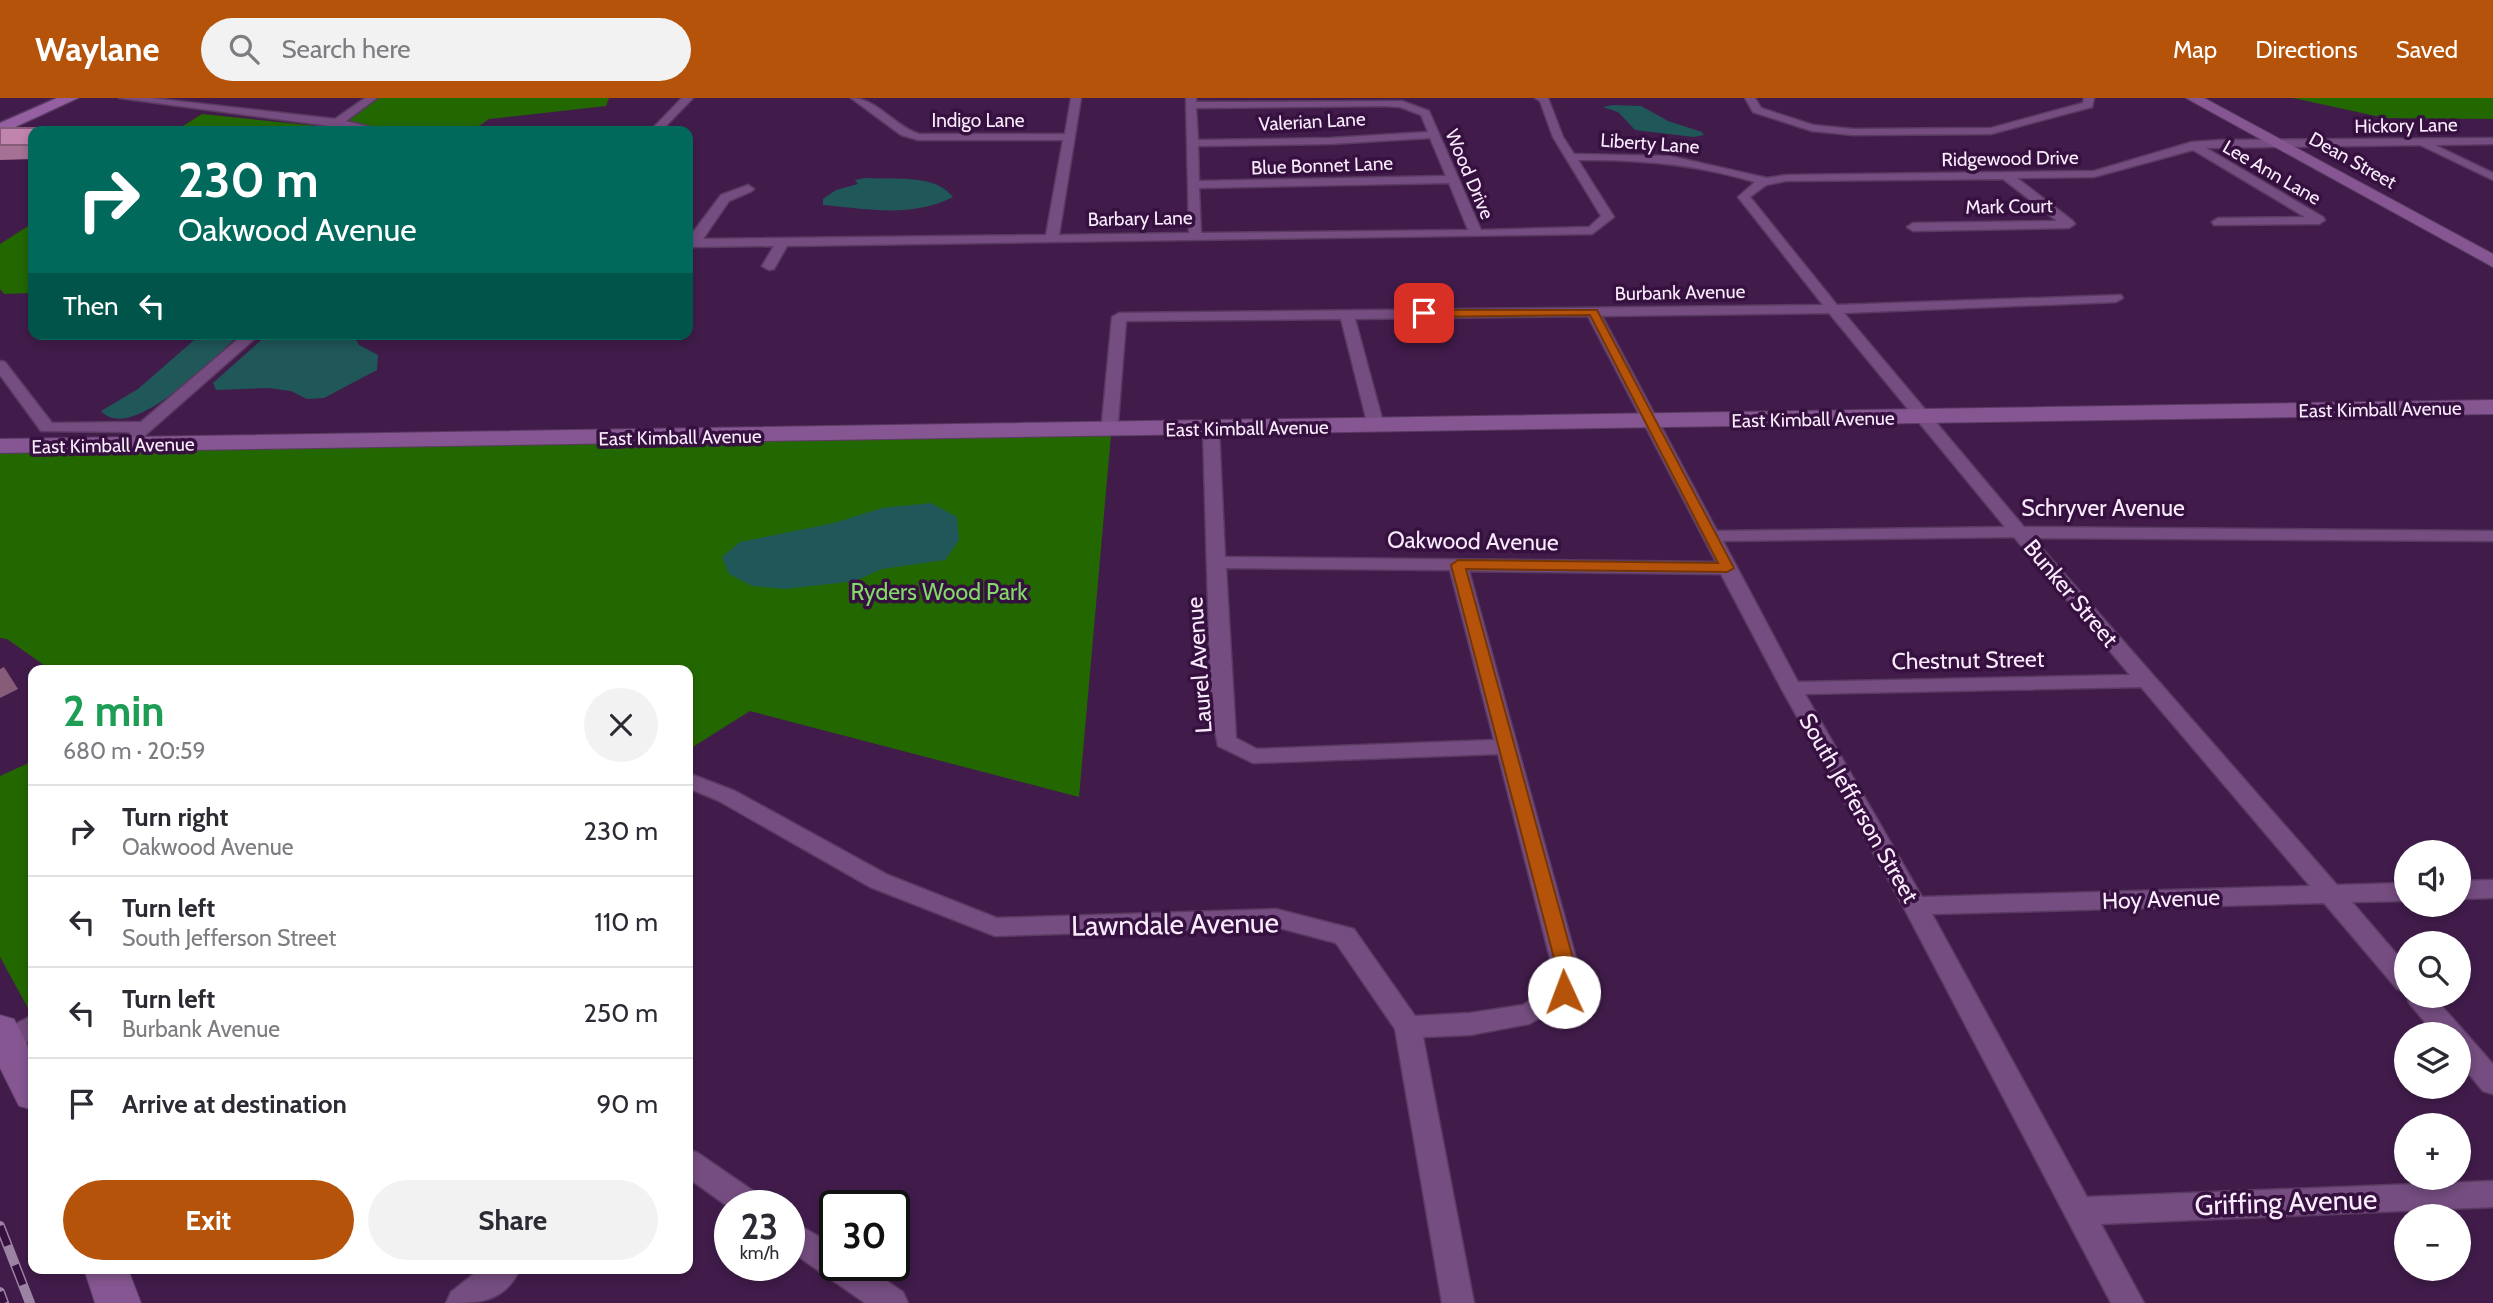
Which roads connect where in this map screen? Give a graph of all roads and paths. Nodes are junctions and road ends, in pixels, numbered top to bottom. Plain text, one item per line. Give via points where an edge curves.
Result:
1 (70, 98) edge
2 (124, 98) edge
3 (153, 98) edge
4 (372, 98) edge
5 (688, 98) edge
6 (856, 98) edge
7 (1076, 98) edge
8 (1540, 98) edge
9 (1750, 98) edge
10 (2089, 98) edge
11 (2193, 98) edge
12 (1191, 101) edge
13 (218, 108) junction
14 (337, 122) junction
15 (357, 126) edge
16 (660, 126) edge
17 (0, 129) edge
18 (1435, 135) junction
19 (1069, 137) junction
20 (2493, 141) edge
21 (2421, 142) junction
22 (1191, 143) junction
23 (2278, 143) junction
24 (2192, 145) junction
25 (1573, 156) junction
26 (2007, 176) junction
27 (2493, 177) edge
28 (1453, 180) junction
29 (1765, 181) junction
30 (1192, 185) junction
31 (748, 188) dead end
32 (2218, 222) dead end
33 (1913, 226) dead end
34 (1476, 234) junction
35 (1195, 236) junction
36 (1052, 238) junction
37 (693, 240) edge
38 (783, 242) junction
39 (693, 243) edge
40 (2493, 261) edge
41 (769, 265) dead end
42 (2116, 299) dead end
43 (1831, 309) junction
44 (1594, 312) junction
45 (1347, 314) junction
46 (246, 340) edge
47 (0, 365) edge
48 (2493, 407) edge
49 (1922, 417) junction
50 (1110, 422) dead end
51 (1651, 422) junction
52 (1376, 426) junction
53 (144, 428) junction
54 (1211, 429) junction
55 (125, 444) junction
56 (0, 446) edge
57 (2019, 532) junction
58 (1712, 536) junction
59 (2493, 536) edge
60 (1218, 562) junction
61 (1458, 565) junction
62 (1727, 568) junction
63 (2145, 681) junction
64 (1791, 688) junction
65 (1506, 747) junction
66 (693, 782) edge
67 (2493, 889) edge
68 (2471, 890) edge
69 (2394, 892) edge
70 (2331, 894) junction
71 (1915, 906) junction
72 (2394, 968) edge
73 (2428, 1008) edge
74 (2441, 1022) edge
75 (1408, 1027) junction
76 (14, 1032) edge
77 (2471, 1057) edge
78 (28, 1078) edge
79 (2493, 1083) edge
80 (693, 1165) edge
81 (728, 1190) edge
82 (2493, 1194) edge
83 (2080, 1211) junction
84 (108, 1274) edge
85 (498, 1274) edge
86 (859, 1281) edge
87 (118, 1303) edge
88 (462, 1303) edge
89 (891, 1303) edge
90 (1458, 1303) edge
91 (2128, 1303) edge

1 - 17 main road
2 - 13 street
3 - 13 street
4 - 14 street
5 - 16 street
6 - 19 street, Indigo Lane via 905,133 918,137
7 - 19 street
8 - 25 street via 1558,137
9 - 10 street via 1757,110 1796,123 1853,132 1991,131 2088,105
11 - 23 street, Dean Street
12 - 18 street, Wood Drive via 1402,104 1425,113
12 - 22 street
13 - 14 street
14 - 15 street
18 - 22 street, Valerian Lane
18 - 28 street, Wood Drive
19 - 36 street
20 - 21 street, Hickory Lane
21 - 23 street, Hickory Lane
21 - 27 street
22 - 30 street
23 - 24 street, Ridgewood Drive
23 - 40 street, Dean Street
24 - 26 street, Ridgewood Drive via 2116,170
24 - 32 street, Lee Ann Lane via 2319,220
25 - 29 street, Liberty Lane via 1680,159
25 - 34 street, Barbary Lane via 1608,217 1592,230
26 - 29 street, Ridgewood Drive
26 - 33 street, Mark Court via 2069,224
28 - 30 street, Blue Bonnet Lane
28 - 34 street, Wood Drive
29 - 43 street, Bunker Street via 1744,197
30 - 35 street
31 - 37 street via 725,198
34 - 35 street, Barbary Lane
35 - 36 street, Barbary Lane
36 - 38 street, Barbary Lane
38 - 39 street, Barbary Lane
38 - 41 street
42 - 43 street, Burbank Avenue
43 - 44 street, Burbank Avenue
43 - 49 street, Bunker Street
44 - 45 street, Burbank Avenue
44 - 51 street, South Jefferson Street
45 - 50 street, Burbank Avenue via 1119,317
45 - 52 street
46 - 53 street
47 - 53 street via 47,428
48 - 49 street, East Kimball Avenue
49 - 51 street, East Kimball Avenue
49 - 57 street, Bunker Street
51 - 52 street, East Kimball Avenue
51 - 58 street, South Jefferson Street
52 - 54 street, East Kimball Avenue
53 - 55 street
54 - 55 street, East Kimball Avenue
54 - 60 street, Laurel Avenue
55 - 56 street, East Kimball Avenue
57 - 58 street, Schryver Avenue
57 - 59 street, Schryver Avenue
57 - 63 street, Bunker Street
58 - 62 street, South Jefferson Street
60 - 61 street, Oakwood Avenue
60 - 65 street, Laurel Avenue via 1226,741 1253,756
61 - 62 street, Oakwood Avenue
61 - 65 street
62 - 64 street, South Jefferson Street
63 - 64 street, Chestnut Street
63 - 70 street, Bunker Street
64 - 71 street, South Jefferson Street
65 - 75 street via 1564,962 1564,992 1529,1014 1470,1024
66 - 75 street, Lawndale Avenue via 727,796 879,881 995,927 1276,918 1345,936
67 - 68 street
69 - 70 street, Hoy Avenue
70 - 71 street, Hoy Avenue
70 - 72 street, Bunker Street
71 - 83 street, South Jefferson Street
73 - 74 street
75 - 90 street, Lawndale Avenue
76 - 78 street
77 - 79 street
80 - 81 street
82 - 83 street, Griffing Avenue
83 - 91 street, South Jefferson Street
84 - 87 street
85 - 88 street
86 - 89 street

